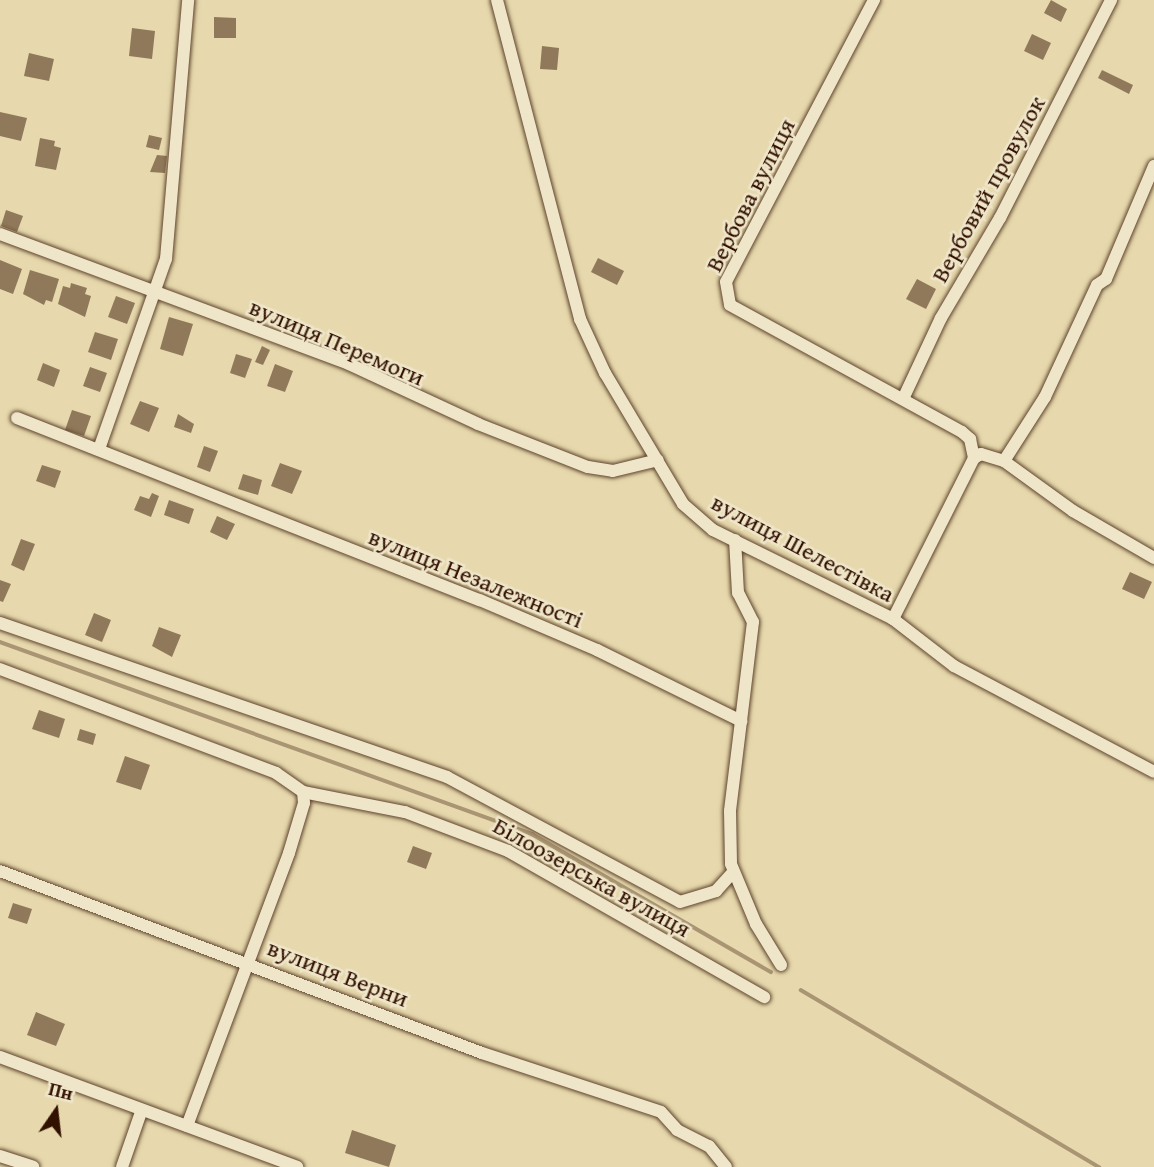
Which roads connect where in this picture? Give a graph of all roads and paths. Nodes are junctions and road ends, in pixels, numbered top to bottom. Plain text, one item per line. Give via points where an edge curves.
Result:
1 (188, 0) edge
2 (497, 0) edge
3 (874, 0) edge
4 (1111, 0) edge
5 (1154, 166) edge
6 (0, 234) edge
7 (157, 291) junction
8 (903, 399) junction
9 (17, 418) dead end
10 (99, 449) junction
11 (974, 458) junction
12 (659, 460) junction
13 (1004, 461) junction
14 (735, 540) junction
15 (1154, 558) edge
16 (893, 619) junction
17 (0, 623) edge
18 (0, 669) edge
19 (741, 721) junction
20 (1154, 772) edge
21 (303, 792) junction
22 (0, 871) edge
23 (733, 872) junction
24 (250, 962) junction
25 (781, 965) dead end
26 (764, 997) dead end
27 (0, 1057) edge
28 (141, 1112) junction
29 (187, 1126) junction
30 (0, 1156) edge
31 (33, 1167) edge
32 (122, 1167) edge
33 (297, 1167) edge
34 (726, 1167) edge

1 - 7 street via 166,258
2 - 12 street, вулиця Шелестівка via 580,319 605,373
3 - 8 street, Вербова вулиця via 726,282 725,294 738,311
4 - 8 street, Вербовий провулок via 1000,218 941,318
5 - 13 street via 1106,279 1097,285 1045,397
6 - 7 street, вулиця Перемоги
7 - 10 street
7 - 12 street, вулиця Перемоги via 349,364 454,414 588,467 613,471
8 - 11 street, Вербова вулиця via 970,439
9 - 10 street, вулиця Незалежності
10 - 19 street, вулиця Незалежності via 597,650
11 - 13 street via 981,454
11 - 16 street
12 - 14 street, вулиця Шелестівка via 683,504 713,530
13 - 15 street via 1073,511
14 - 16 street, вулиця Шелестівка
14 - 19 street via 738,593 753,622
16 - 20 street, вулиця Шелестівка via 954,666
17 - 23 street, Білоозерська вулиця via 447,778 680,902 716,891
18 - 21 street, Білоозерська вулиця via 276,773
19 - 23 street via 730,811
21 - 24 street via 304,803
21 - 26 street, Білоозерська вулиця via 405,812 508,851
22 - 24 street, вулиця Верни
23 - 25 street
24 - 29 street
24 - 34 street, вулиця Верни via 482,1053 661,1112 677,1130 709,1146
27 - 28 street
28 - 29 street
28 - 32 street
29 - 33 street
30 - 31 street

